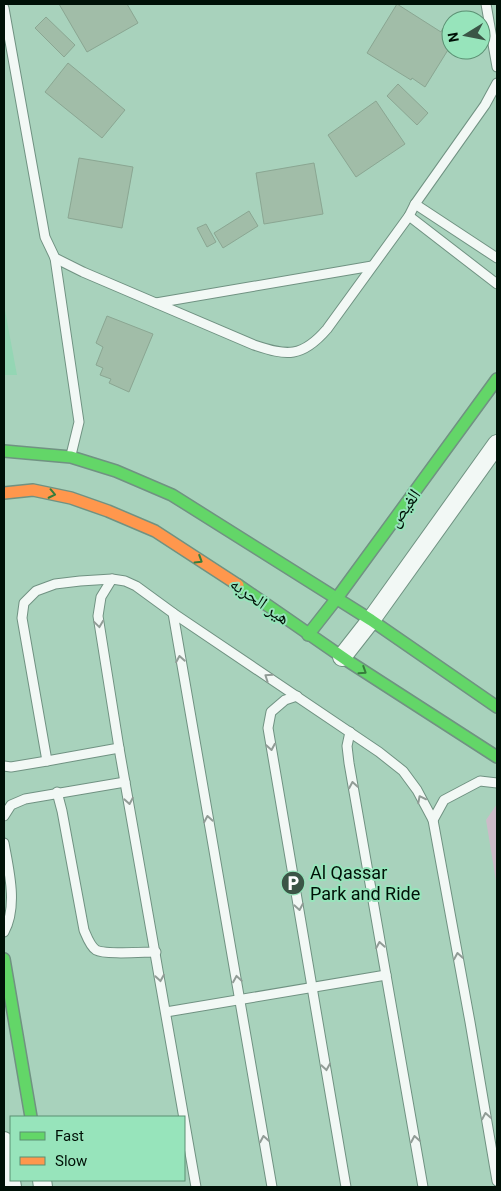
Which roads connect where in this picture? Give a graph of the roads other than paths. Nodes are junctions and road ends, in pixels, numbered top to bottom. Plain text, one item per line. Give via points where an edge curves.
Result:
1 (486, 4) edge
2 (4, 8) edge
3 (497, 67) edge
4 (497, 84) edge
5 (415, 204) junction
6 (408, 216) junction
7 (55, 258) junction
8 (497, 258) edge
9 (372, 266) junction
10 (497, 284) edge
11 (156, 303) junction
12 (497, 380) edge
13 (497, 444) edge
14 (4, 452) edge
15 (71, 457) junction
16 (4, 493) edge
17 (112, 579) junction
18 (337, 598) junction
19 (173, 613) junction
20 (371, 620) junction
21 (308, 634) junction
22 (342, 657) junction
23 (297, 696) junction
24 (497, 708) edge
25 (350, 732) junction
26 (119, 748) junction
27 (497, 757) edge
28 (47, 761) junction
29 (4, 766) edge
30 (126, 782) junction
31 (497, 783) edge
32 (57, 792) junction
33 (4, 816) edge
34 (433, 820) junction
35 (4, 843) edge
36 (4, 932) edge
37 (156, 952) junction
38 (4, 959) edge
39 (386, 975) junction
40 (313, 987) junction
41 (240, 999) junction
42 (166, 1012) junction
43 (31, 1116) edge
44 (184, 1116) edge
45 (185, 1123) edge
46 (4, 1142) edge
47 (10, 1176) edge
48 (497, 1182) edge
49 (196, 1187) edge
50 (272, 1187) edge
51 (346, 1187) edge
52 (423, 1187) edge

1 - 3 lane
2 - 7 lane via 45,237
4 - 5 lane
5 - 6 lane
5 - 8 lane
6 - 9 lane
6 - 10 lane
7 - 11 lane
7 - 15 lane via 79,422
9 - 11 lane
9 - 11 lane via 321,336 300,351 276,352 254,345
12 - 18 main road, الغيص
13 - 20 street
14 - 15 main road
15 - 18 main road via 116,471 172,495
16 -> 21 main road, هير الحربه via 33,490 71,498 155,531
17 - 19 lane via 136,586
17 -> 26 lane via 100,598 98,616
17 - 28 lane via 55,584 36,591 24,603 22,618
18 - 20 main road
18 - 21 main road, الغيص
23 -> 19 lane
41 -> 19 lane
20 - 22 street
20 - 24 main road
21 - 22 main road, هير الحربه
22 -> 27 main road, هير الحربه
23 - 25 lane
23 -> 40 lane via 285,700 271,712 268,728
34 -> 25 lane via 403,771
39 -> 25 lane via 349,763 347,746
26 - 28 lane
26 - 30 lane
28 - 29 lane
30 - 32 lane
30 -> 37 lane
31 - 34 lane via 480,781 444,800
32 - 33 lane via 11,805
32 - 37 lane via 89,942 96,950 105,953
48 -> 34 lane
35 - 36 lane via 11,882 10,920
37 -> 42 lane
38 - 43 main road
39 - 40 lane
52 -> 39 lane
40 - 41 lane
40 -> 51 lane
41 - 42 lane
50 -> 41 lane
42 - 44 lane
45 - 49 lane
46 - 47 street

